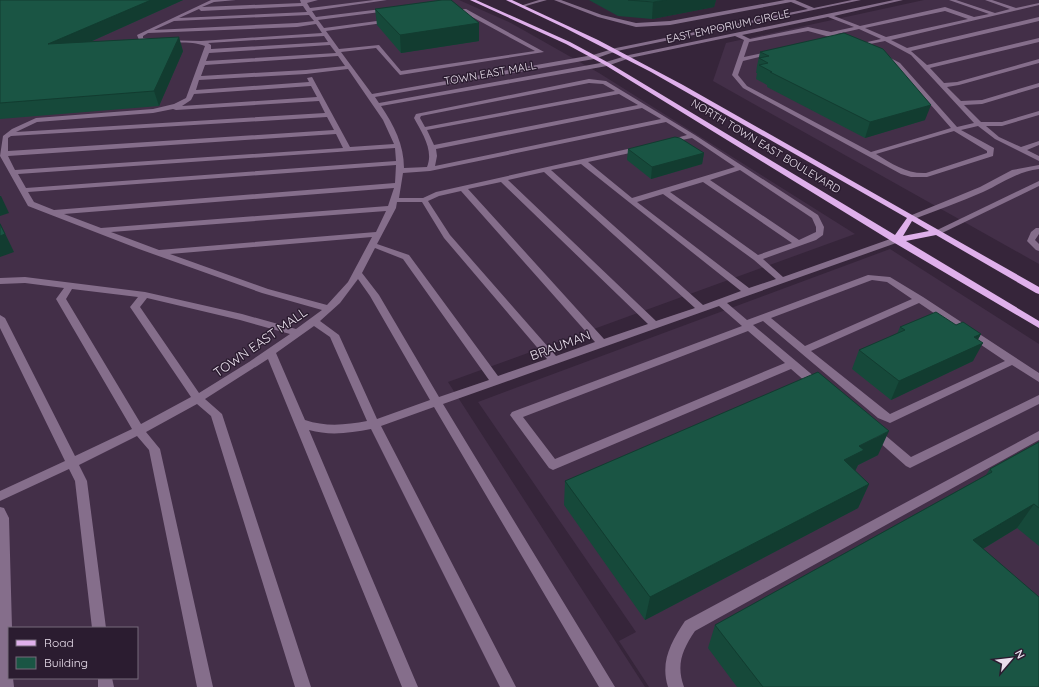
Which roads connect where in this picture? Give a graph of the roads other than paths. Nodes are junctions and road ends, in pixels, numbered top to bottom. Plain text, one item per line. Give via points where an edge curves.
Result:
1 (234, 0) edge
2 (316, 0) edge
3 (385, 0) edge
4 (472, 0) edge
5 (508, 0) edge
6 (545, 0) edge
7 (556, 0) edge
8 (761, 0) edge
9 (791, 0) edge
10 (859, 0) edge
11 (901, 0) edge
12 (951, 0) edge
13 (987, 0) edge
14 (452, 4) edge
15 (771, 4) junction
16 (1039, 4) edge
17 (522, 6) junction
18 (392, 8) edge
19 (813, 9) junction
20 (1015, 9) junction
21 (193, 10) junction
22 (464, 10) junction
23 (441, 13) edge
24 (994, 14) junction
25 (312, 15) edge
26 (828, 16) junction
27 (973, 19) junction
28 (1039, 19) edge
29 (170, 20) junction
30 (393, 20) edge
31 (860, 28) junction
32 (145, 32) junction
33 (831, 34) junction
34 (737, 35) junction
35 (842, 38) junction
36 (887, 39) junction
37 (1039, 40) edge
38 (747, 41) junction
39 (827, 41) edge
40 (202, 42) junction
41 (860, 45) junction
42 (337, 50) junction
43 (616, 50) junction
44 (907, 50) junction
45 (208, 51) junction
46 (776, 52) edge
47 (594, 57) junction
48 (629, 58) junction
49 (739, 60) junction
50 (1039, 61) edge
51 (203, 63) junction
52 (607, 64) junction
53 (349, 67) junction
54 (927, 68) junction
55 (306, 72) junction
56 (197, 78) junction
57 (313, 84) junction
58 (942, 85) junction
59 (1039, 85) edge
60 (192, 92) junction
61 (620, 92) junction
62 (370, 96) junction
63 (321, 99) junction
64 (960, 103) junction
65 (377, 105) junction
66 (643, 106) junction
67 (170, 108) junction
68 (1039, 112) edge
69 (329, 115) junction
70 (666, 120) junction
71 (979, 124) junction
72 (423, 129) junction
73 (955, 129) junction
74 (338, 132) junction
75 (9, 134) junction
76 (693, 136) junction
77 (663, 143) edge
78 (1039, 144) edge
79 (397, 146) junction
80 (648, 146) edge
81 (431, 148) junction
82 (347, 149) junction
83 (1020, 150) junction
84 (4, 153) junction
85 (870, 154) junction
86 (1039, 159) edge
87 (582, 161) junction
88 (399, 167) junction
89 (1039, 167) edge
90 (740, 168) junction
91 (430, 169) junction
92 (545, 169) junction
93 (13, 172) junction
94 (503, 179) junction
95 (704, 179) junction
96 (1039, 183) edge
97 (397, 185) junction
98 (463, 188) junction
99 (24, 190) junction
100 (664, 191) junction
101 (424, 200) junction
102 (631, 201) junction
103 (393, 204) junction
104 (53, 212) junction
105 (911, 217) junction
106 (99, 230) junction
107 (1039, 230) edge
108 (937, 232) junction
109 (379, 234) junction
110 (896, 240) junction
111 (798, 243) junction
112 (373, 245) junction
113 (1039, 248) edge
114 (158, 253) junction
115 (757, 258) junction
116 (357, 272) junction
117 (782, 280) junction
118 (0, 281) edge
119 (69, 287) junction
120 (1039, 291) edge
121 (748, 292) junction
122 (145, 295) junction
123 (920, 299) junction
124 (720, 302) junction
125 (329, 309) junction
126 (702, 309) junction
127 (764, 317) junction
128 (0, 318) edge
129 (314, 321) junction
130 (747, 325) junction
131 (1039, 325) edge
132 (655, 326) junction
133 (298, 333) junction
134 (602, 344) junction
135 (805, 350) junction
136 (271, 353) junction
137 (554, 361) junction
138 (1013, 361) junction
139 (793, 364) junction
140 (1039, 378) edge
141 (496, 382) junction
142 (828, 394) edge
143 (198, 399) junction
144 (1039, 400) edge
145 (437, 403) junction
146 (301, 423) junction
147 (374, 424) junction
148 (869, 428) edge
149 (139, 431) junction
150 (1039, 435) edge
151 (71, 463) junction
152 (0, 496) edge
153 (0, 512) edge
154 (99, 627) edge
155 (6, 687) edge
156 (204, 687) edge
157 (303, 687) edge
158 (410, 687) edge
159 (508, 687) edge
160 (607, 687) edge
161 (676, 687) edge

1 - 21 street via 213,2
2 - 25 street
3 - 25 street
4 - 47 main road, NORTH TOWN EAST BOULEVARD
5 - 17 main road, NORTH TOWN EAST BOULEVARD
6 - 17 street
7 - 15 street via 600,16 636,25 670,23
8 - 15 street
9 - 15 street
9 - 19 street
10 - 19 street, EAST EMPORIUM CIRCLE
11 - 26 street, EAST EMPORIUM CIRCLE
12 - 24 street
13 - 20 street
14 - 22 street
16 - 20 street
17 - 43 main road, NORTH TOWN EAST BOULEVARD
18 - 25 street
19 - 26 street
19 - 43 street, EAST EMPORIUM CIRCLE
20 - 24 street
21 - 25 street
21 - 29 street
22 - 23 street
22 - 42 street via 541,52 400,73 377,46
24 - 27 street
25 - 29 street
25 - 30 street
25 - 32 street via 297,25
25 - 40 street
25 - 42 street, TOWN EAST MALL
26 - 31 street
26 - 34 street, EAST EMPORIUM CIRCLE
27 - 31 street via 946,9
27 - 36 street
28 - 44 street
29 - 32 street
31 - 33 street
31 - 36 street
32 - 40 street via 140,35 141,39 148,42
33 - 35 street
33 - 38 street via 808,29
34 - 38 street
34 - 48 street, EAST EMPORIUM CIRCLE
35 - 39 street
35 - 41 street
36 - 41 street
36 - 44 street
37 - 54 street
38 - 49 street
40 - 45 street via 208,45
41 - 73 street via 898,64
42 - 45 street
42 - 51 street
42 - 53 street, TOWN EAST MALL
43 - 47 street, EAST EMPORIUM CIRCLE
43 - 48 main road, NORTH TOWN EAST BOULEVARD
44 - 54 street
45 - 51 street
46 - 49 street
47 - 52 main road, NORTH TOWN EAST BOULEVARD
47 - 62 street, TOWN EAST MALL
48 - 52 street, EAST EMPORIUM CIRCLE
48 - 105 main road, NORTH TOWN EAST BOULEVARD
49 - 85 street via 735,75 745,87
50 - 58 street via 957,84
51 - 56 street
52 - 65 street, TOWN EAST MALL
52 - 110 main road, NORTH TOWN EAST BOULEVARD
53 - 55 street
53 - 62 street, TOWN EAST MALL
54 - 58 street
55 - 56 street
55 - 57 street
56 - 60 street
57 - 60 street
57 - 63 street
58 - 64 street
59 - 64 street via 982,102
60 - 67 street via 189,99
61 - 66 street
61 - 72 street
61 - 72 street via 598,80 582,83 423,113 417,118
62 - 65 street, TOWN EAST MALL
63 - 67 street
63 - 69 street
64 - 71 street
65 - 79 street, TOWN EAST MALL
66 - 70 street
66 - 81 street
67 - 75 street via 36,120
68 - 71 street via 1002,124
69 - 74 street
69 - 75 street
70 - 76 street
70 - 91 street
71 - 73 street
71 - 83 street via 997,138
72 - 81 street
73 - 85 street
73 - 85 street via 991,150 990,154 917,177 907,175
74 - 82 street
74 - 84 street
75 - 84 street via 5,137
76 - 77 street
76 - 90 street
78 - 83 street
79 - 82 street
79 - 88 street, TOWN EAST MALL
80 - 87 street
81 - 91 street via 433,153
82 - 93 street
83 - 86 street
84 - 93 street
87 - 92 street
87 - 102 street
88 - 91 street
88 - 97 street, TOWN EAST MALL
88 - 99 street
89 - 105 street via 1013,171 986,188
90 - 95 street
90 - 111 street via 814,217 820,227 820,233 814,238
92 - 94 street
92 - 126 street
93 - 99 street
94 - 98 street
94 - 132 street
95 - 100 street
95 - 111 street
96 - 108 street
97 - 103 street, TOWN EAST MALL
97 - 104 street
98 - 101 street via 436,194
98 - 134 street
99 - 104 street via 31,204
100 - 102 street
100 - 115 street
101 - 103 street
101 - 137 street via 447,236
102 - 121 street
103 - 106 street
103 - 109 street, TOWN EAST MALL
104 - 106 street
105 - 108 main road, NORTH TOWN EAST BOULEVARD
105 - 110 main road
106 - 114 street
107 - 113 street via 1031,241
108 - 110 main road
108 - 120 main road, NORTH TOWN EAST BOULEVARD
109 - 112 street, TOWN EAST MALL
109 - 114 street
110 - 117 street, BRAUMAN
110 - 131 main road, NORTH TOWN EAST BOULEVARD
111 - 115 street
112 - 116 street, TOWN EAST MALL
112 - 141 street via 406,257
114 - 125 street
115 - 117 street
116 - 125 street, TOWN EAST MALL via 344,293
116 - 145 street via 374,295
117 - 121 street, BRAUMAN
118 - 119 street via 25,280
119 - 122 street
119 - 149 street via 61,299
121 - 124 street, BRAUMAN
122 - 133 street via 242,317
122 - 143 street via 135,307
123 - 127 street via 890,280 872,277
123 - 135 street
123 - 138 street
124 - 126 street, BRAUMAN
124 - 130 street
125 - 129 street, TOWN EAST MALL
126 - 132 street, BRAUMAN
127 - 130 street
127 - 135 street
128 - 151 street
129 - 133 street, TOWN EAST MALL
129 - 147 street via 334,334
130 - 139 street
130 - 139 street via 516,415 553,465
132 - 134 street, BRAUMAN
133 - 136 street, TOWN EAST MALL
134 - 137 street, BRAUMAN
135 - 138 street via 890,419
136 - 143 street, TOWN EAST MALL
136 - 146 street
137 - 141 street, BRAUMAN
138 - 140 street
139 - 142 street
141 - 145 street, BRAUMAN
143 - 149 street, TOWN EAST MALL
143 - 157 street via 216,414
144 - 148 street via 910,463
145 - 147 street, BRAUMAN
145 - 160 street
146 - 147 street, BRAUMAN via 320,429 347,429
146 - 158 street
147 - 159 street
149 - 151 street, TOWN EAST MALL
149 - 156 street via 154,450
150 - 161 street via 690,626 679,644 671,668
151 - 152 street, TOWN EAST MALL
151 - 154 street via 81,481
153 - 155 street via 3,518

